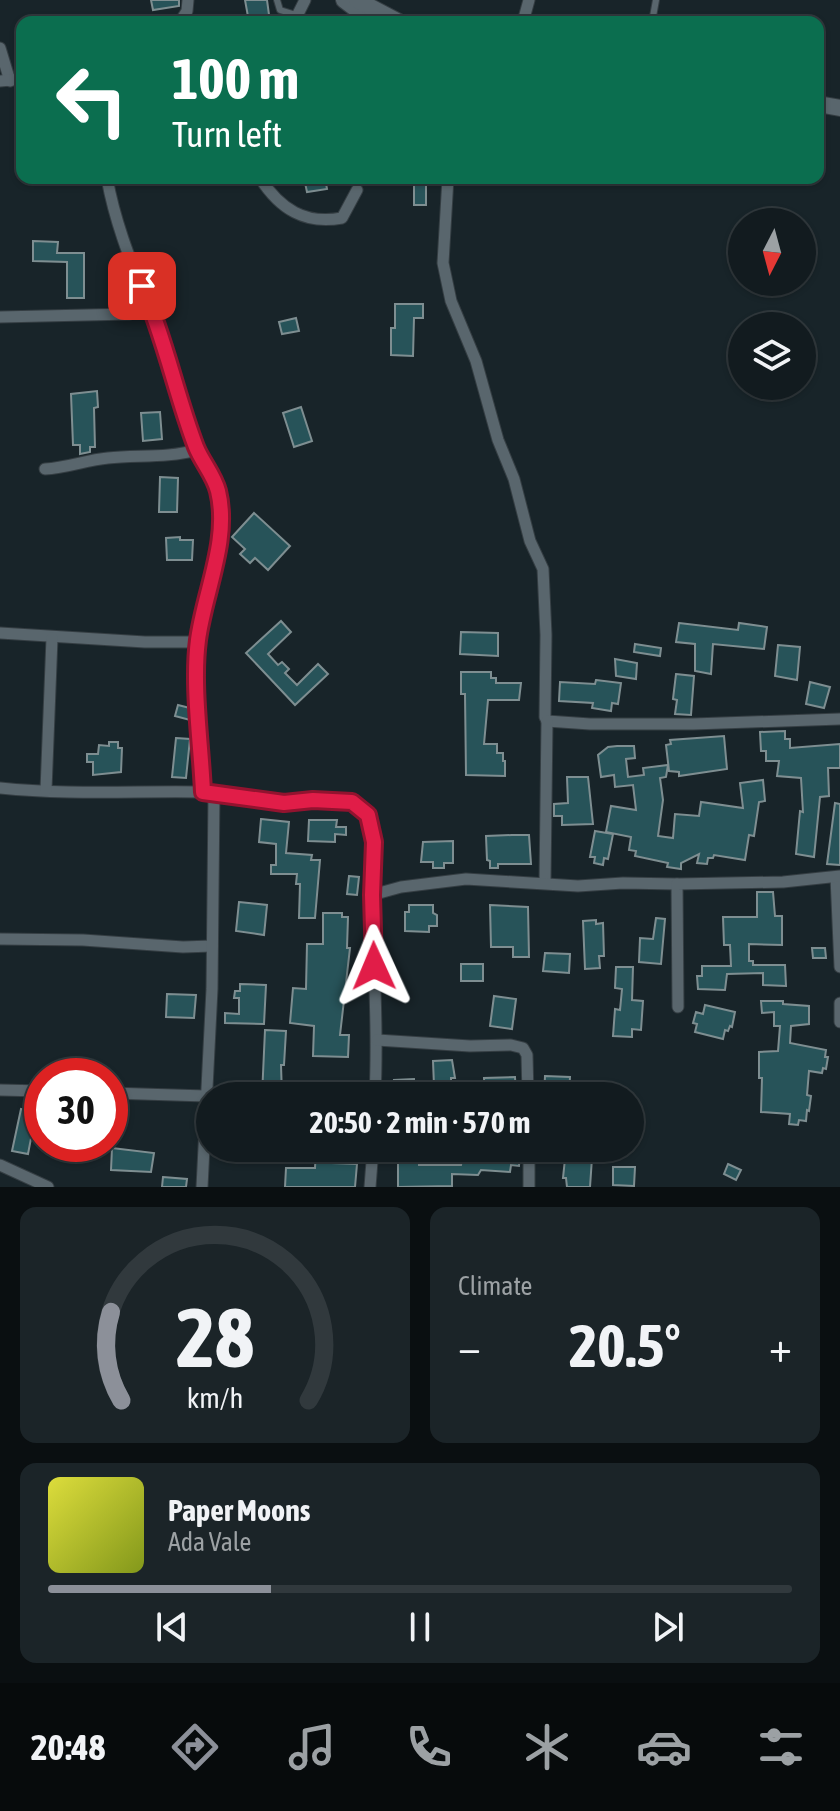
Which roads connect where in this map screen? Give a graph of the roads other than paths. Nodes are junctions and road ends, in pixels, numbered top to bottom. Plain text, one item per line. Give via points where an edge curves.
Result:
1 (277, 0) edge
2 (344, 0) edge
3 (357, 0) edge
4 (290, 16) edge
5 (365, 16) edge
6 (388, 16) edge
7 (0, 48) edge
8 (11, 80) edge
9 (109, 184) edge
10 (264, 184) edge
11 (448, 184) edge
12 (357, 190) dead end
13 (150, 310) junction
14 (0, 317) edge
15 (197, 450) junction
16 (45, 469) dead end
17 (0, 633) edge
18 (52, 638) junction
19 (198, 642) junction
20 (840, 719) edge
21 (547, 721) junction
22 (0, 788) edge
23 (46, 790) junction
24 (208, 793) junction
25 (838, 876) edge
26 (545, 883) junction
27 (677, 884) junction
28 (372, 895) junction
29 (0, 939) edge
30 (212, 946) junction
31 (840, 967) edge
32 (840, 1003) edge
33 (678, 1007) dead end
34 (840, 1022) edge
35 (377, 1040) junction
36 (207, 1082) edge
37 (376, 1082) edge
38 (528, 1082) edge
39 (0, 1090) edge
40 (24, 1091) edge
41 (128, 1094) edge
42 (196, 1096) edge
43 (203, 1162) edge
44 (372, 1162) edge
45 (529, 1162) edge
46 (0, 1165) edge
47 (48, 1187) edge
48 (202, 1187) edge
49 (370, 1187) edge
50 (529, 1187) edge

1 - 4 lane
2 - 5 street
3 - 6 street
7 - 8 street
9 - 13 street via 129,262
10 - 12 street via 286,209 327,221 342,218
11 - 21 street via 443,263 451,301 476,361 526,530 543,569
13 - 14 street
13 - 15 street
15 - 16 street
15 - 19 street via 218,491 220,522
17 - 18 street
18 - 19 street
18 - 23 street
19 - 24 street via 199,740
20 - 21 street
21 - 26 street
22 - 23 street
23 - 24 street
24 - 28 street via 284,803 352,802 373,827
24 - 30 street
25 - 27 street
25 - 31 street
26 - 27 street
26 - 28 street via 466,879
27 - 33 street
28 - 35 street
29 - 30 street
30 - 36 street
32 - 34 street
35 - 37 street
35 - 38 street via 523,1048
39 - 40 street
41 - 42 street
43 - 48 street
44 - 49 street
45 - 50 street
46 - 47 street

